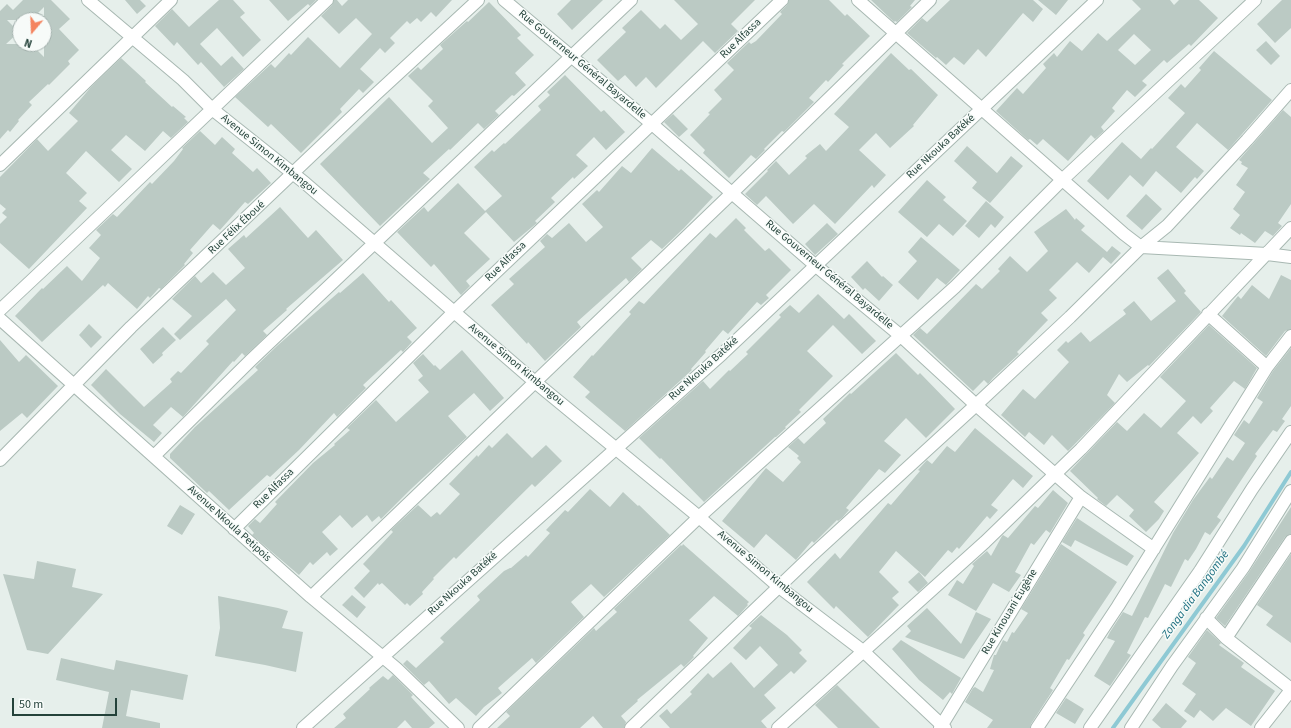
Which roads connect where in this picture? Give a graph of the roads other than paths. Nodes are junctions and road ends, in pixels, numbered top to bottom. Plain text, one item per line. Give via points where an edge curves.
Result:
1 (88, 0) edge
2 (171, 0) edge
3 (327, 0) edge
4 (478, 0) edge
5 (504, 0) edge
6 (631, 0) edge
7 (782, 0) edge
8 (858, 0) edge
9 (930, 0) edge
10 (1098, 0) edge
11 (1255, 0) edge
12 (896, 33) junction
13 (131, 38) junction
14 (572, 56) junction
15 (1291, 90) edge
16 (212, 109) junction
17 (981, 109) junction
18 (652, 124) junction
19 (0, 165) edge
20 (294, 174) junction
21 (1062, 180) junction
22 (732, 193) junction
23 (1291, 228) edge
24 (374, 244) junction
25 (1141, 247) junction
26 (1267, 254) junction
27 (1291, 257) edge
28 (815, 265) junction
29 (0, 310) edge
30 (454, 312) junction
31 (1208, 314) junction
32 (0, 319) edge
33 (901, 336) junction
34 (1291, 336) edge
35 (1267, 367) junction
36 (535, 382) junction
37 (74, 386) junction
38 (976, 405) junction
39 (1291, 432) edge
40 (615, 449) junction
41 (154, 456) junction
42 (0, 460) edge
43 (1055, 474) junction
44 (1291, 491) edge
45 (1081, 497) junction
46 (699, 517) junction
47 (234, 529) junction
48 (1291, 541) edge
49 (1154, 549) junction
50 (779, 587) junction
51 (311, 597) junction
52 (1206, 618) junction
53 (1226, 638) junction
54 (863, 651) junction
55 (383, 656) junction
56 (1291, 690) edge
57 (942, 727) edge
58 (1132, 727) edge
59 (303, 728) edge
60 (458, 728) edge
61 (478, 728) edge
62 (631, 728) edge
63 (778, 728) edge
64 (1037, 728) edge
65 (1090, 728) edge
66 (1261, 728) edge

1 - 13 street, Avenue Simon Kimbangou
2 - 13 street
3 - 16 street
4 - 20 street, Rue Félix Éboué
5 - 14 street, Rue Gouverneur Général Bayardelle
6 - 14 street
7 - 18 street, Rue Alfassa
8 - 12 street
9 - 12 street
10 - 17 street, Rue Nkouka Batéké
11 - 21 street
12 - 17 street
12 - 22 street
13 - 16 street, Avenue Simon Kimbangou via 183,80
13 - 19 street
14 - 18 street, Rue Gouverneur Général Bayardelle
14 - 24 street
15 - 25 street via 1167,226
16 - 20 street, Avenue Simon Kimbangou
16 - 29 street
17 - 21 street
17 - 28 street, Rue Nkouka Batéké
18 - 22 street, Rue Gouverneur Général Bayardelle
18 - 30 street, Rue Alfassa
20 - 24 street, Avenue Simon Kimbangou
20 - 37 street, Rue Félix Éboué via 131,327
21 - 25 street
21 - 33 street via 955,287
22 - 28 street, Rue Gouverneur Général Bayardelle
22 - 36 street
23 - 26 street
24 - 30 street, Avenue Simon Kimbangou
24 - 41 street via 250,360
25 - 26 street
25 - 38 street
26 - 27 street
26 - 31 street
28 - 33 street, Rue Gouverneur Général Bayardelle
28 - 40 street, Rue Nkouka Batéké via 722,354
30 - 36 street, Avenue Simon Kimbangou
30 - 47 street, Rue Alfassa
31 - 35 street
31 - 43 street
32 - 37 street, Avenue Nkoula Petipois
33 - 38 street, Rue Gouverneur Général Bayardelle
33 - 46 street
34 - 35 street
35 - 49 street
36 - 40 street, Avenue Simon Kimbangou
36 - 51 street
37 - 41 street, Avenue Nkoula Petipois
37 - 42 street, Rue Félix Éboué
38 - 43 street, Rue Gouverneur Général Bayardelle
38 - 50 street
39 - 65 street via 1200,571
40 - 46 street, Avenue Simon Kimbangou
40 - 55 street, Rue Nkouka Batéké
41 - 47 street, Avenue Nkoula Petipois
43 - 45 street, Rue Gouverneur Général Bayardelle
43 - 54 street via 985,542
44 - 52 street via 1243,568
45 - 49 street, Rue Gouverneur Général Bayardelle
45 - 57 street, Rue Kinouani Eugène
46 - 50 street, Avenue Simon Kimbangou
46 - 61 street
47 - 51 street, Avenue Nkoula Petipois
48 - 53 street
49 - 64 street
50 - 54 street, Avenue Simon Kimbangou
50 - 62 street
51 - 55 street, Avenue Nkoula Petipois
52 - 53 street
52 - 58 street
53 - 56 street
54 - 57 street, Avenue Simon Kimbangou
54 - 63 street
55 - 59 street, Rue Nkouka Batéké
55 - 60 street, Avenue Nkoula Petipois
56 - 66 street

